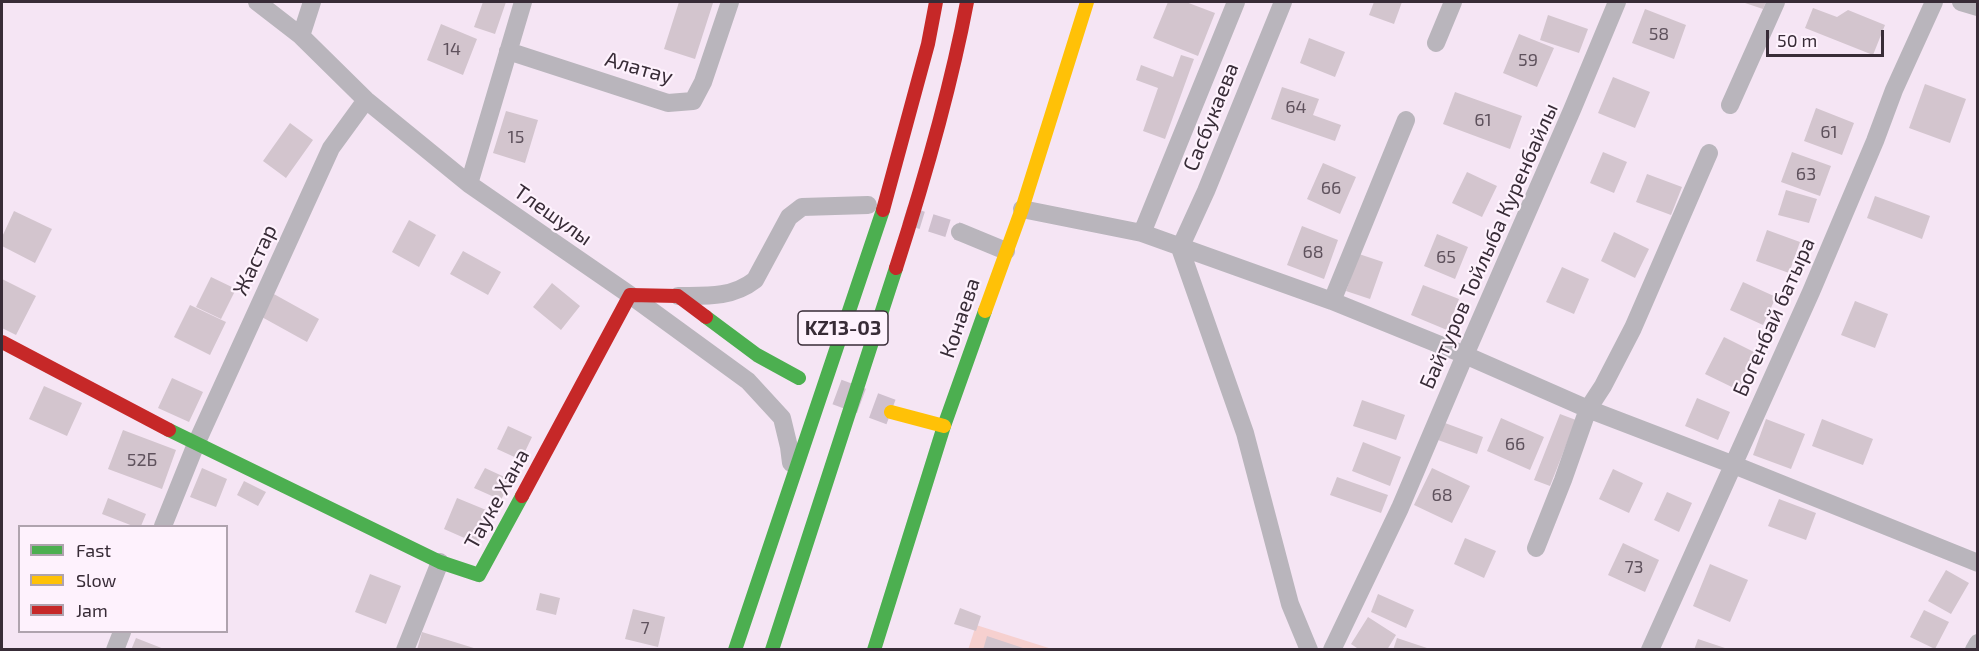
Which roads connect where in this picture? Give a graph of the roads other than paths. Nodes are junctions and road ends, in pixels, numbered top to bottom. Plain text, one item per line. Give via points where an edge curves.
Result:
1 (257, 2) edge
2 (312, 2) edge
3 (522, 2) edge
4 (730, 2) edge
5 (936, 2) edge
6 (967, 2) edge
7 (1088, 2) edge
8 (1236, 2) edge
9 (1283, 2) edge
10 (1453, 2) edge
11 (1617, 2) edge
12 (1776, 2) edge
13 (1934, 2) edge
14 (1961, 2) edge
15 (1977, 8) edge
16 (301, 36) junction
17 (1436, 43) dead end
18 (508, 51) junction
19 (366, 100) junction
20 (1730, 105) dead end
21 (1406, 120) dead end
22 (1709, 153) dead end
23 (469, 184) junction
24 (868, 205) dead end
25 (1022, 209) junction
26 (960, 232) tunnel mouth
27 (1142, 233) junction
28 (1180, 248) junction
29 (1006, 251) junction
30 (630, 295) junction
31 (678, 296) junction
32 (1332, 302) junction
33 (2, 342) edge
34 (1465, 355) junction
35 (799, 378) dead end
36 (1588, 409) junction
37 (891, 412) tunnel mouth
38 (944, 426) junction
39 (196, 444) junction
40 (1734, 465) junction
41 (793, 479) junction
42 (163, 525) edge
43 (1536, 548) dead end
44 (440, 562) junction
45 (1977, 563) edge
46 (122, 633) edge
47 (1977, 643) edge
48 (115, 650) edge
49 (405, 650) edge
50 (735, 650) edge
51 (772, 650) edge
52 (874, 650) edge
53 (1309, 650) edge
54 (1332, 650) edge
55 (1650, 650) edge
56 (1974, 650) edge

1 - 16 street, Тлешулы
2 - 16 street
3 - 18 street
4 - 18 street, Алатау via 693,100 668,103
5 - 41 main road, KZ13-03 via 890,189
6 - 51 main road, KZ13-03 via 920,197
7 - 25 main road, Конаева
8 - 27 street, Сасбукаева
9 - 28 street, Сасбукаева
10 - 17 street
11 - 34 street, Байтуров Тойлыба Куренбайлы
12 - 20 street
13 - 40 street, Богенбай батыра
14 - 15 street
16 - 19 street, Тлешулы
18 - 23 street
19 - 23 street, Тлешулы
19 - 39 street, Жастар via 331,148
21 - 32 street
22 - 36 street via 1633,328
23 - 30 street, Тлешулы
24 - 31 street via 802,207 789,217 755,280 746,287 719,297
25 - 27 street
25 - 29 main road, Конаева
26 - 29 street
27 - 28 street
28 - 32 street
28 - 53 street via 1245,433 1290,603
29 - 38 main road, Конаева
30 - 31 main road
30 - 41 street, Тлешулы via 748,381 782,418
30 - 44 main road, Тауке Хана via 479,575
31 - 35 main road via 757,355
32 - 34 street
33 - 39 main road
34 - 36 street
34 - 54 street, Байтуров Тойлыба Куренбайлы via 1400,508
36 - 40 street
36 - 43 street
37 - 38 main road
38 - 52 main road, Конаева
39 - 42 street, Жастар
39 - 44 main road, Тауке Хана
40 - 45 street
40 - 55 street, Богенбай батыра
41 - 50 main road, KZ13-03
44 - 49 street, Тауке Хана
46 - 48 street
47 - 56 street

